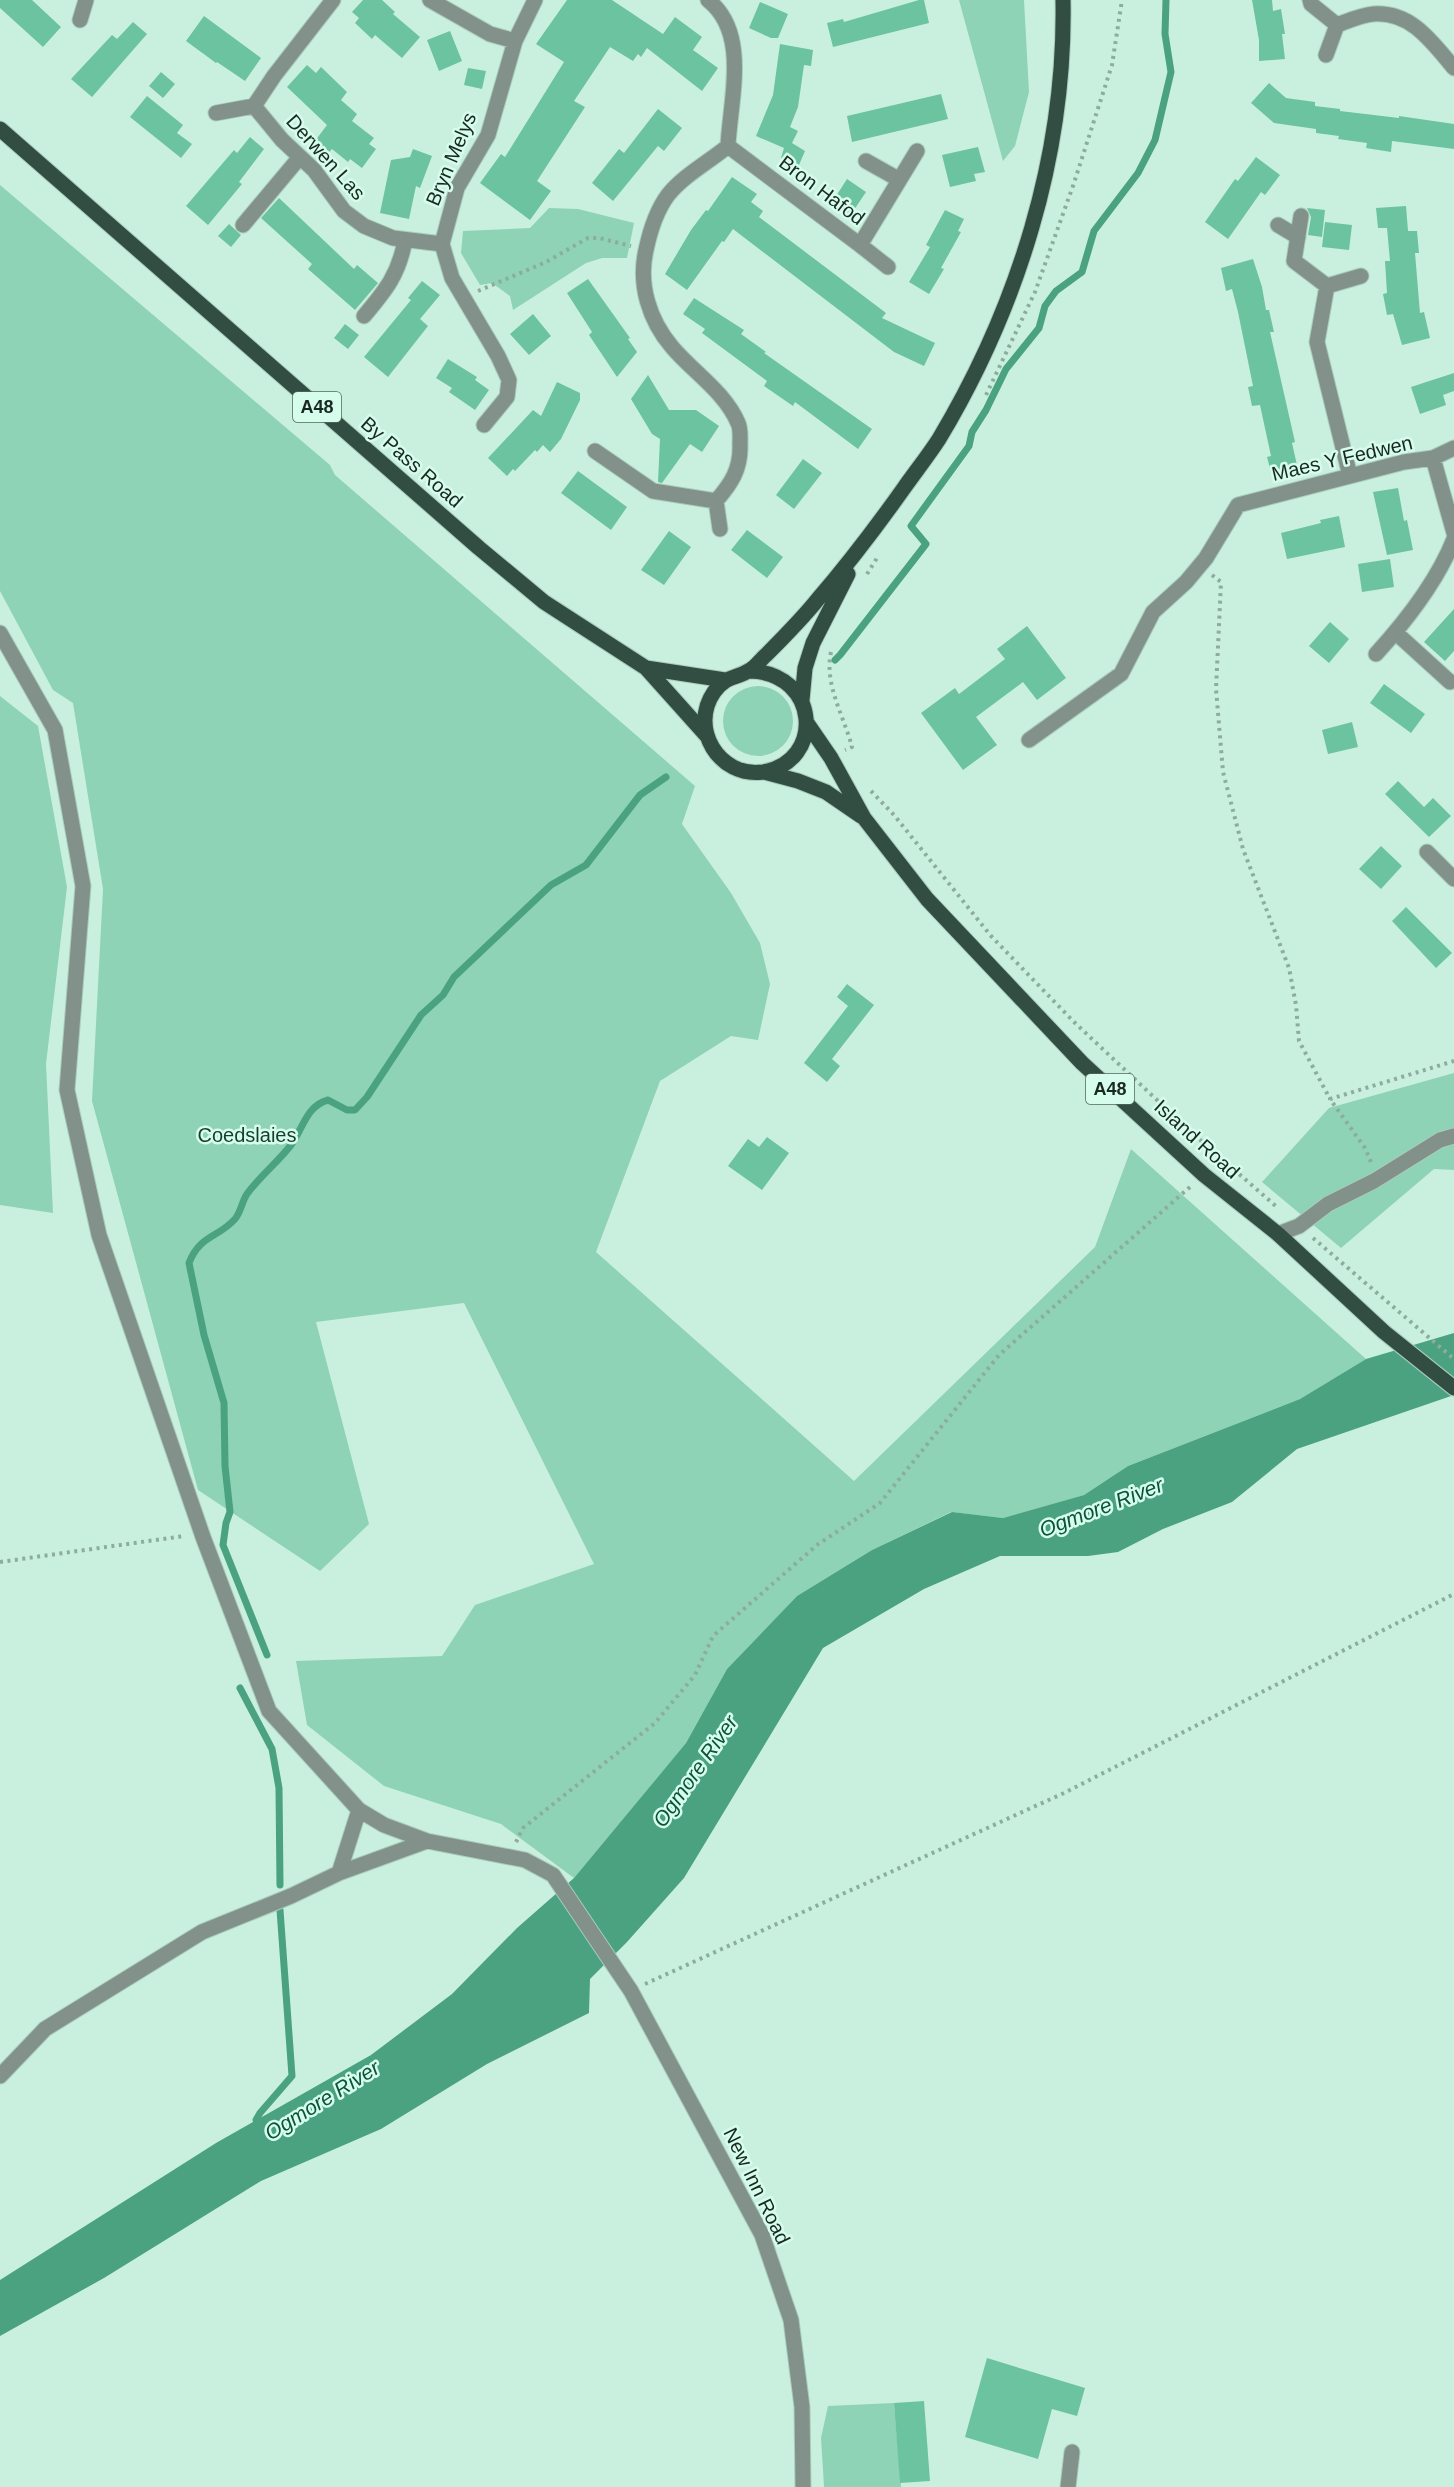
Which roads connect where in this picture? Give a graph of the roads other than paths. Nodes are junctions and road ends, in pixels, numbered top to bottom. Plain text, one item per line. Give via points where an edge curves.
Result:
1 (86, 0) edge
2 (333, 0) edge
3 (430, 0) edge
4 (535, 0) edge
5 (1063, 0) edge
6 (717, 2) edge
7 (1310, 2) edge
8 (80, 20) dead end
9 (1337, 25) junction
10 (515, 41) junction
11 (1326, 55) dead end
12 (1454, 68) edge
13 (254, 106) junction
14 (216, 113) dead end
15 (0, 129) edge
16 (728, 146) junction
17 (917, 151) dead end
18 (300, 157) junction
19 (866, 161) dead end
20 (898, 179) junction
21 (1301, 216) dead end
22 (243, 225) dead end
23 (1278, 225) dead end
24 (1298, 237) junction
25 (405, 240) junction
26 (442, 244) junction
27 (860, 245) junction
28 (888, 267) dead end
29 (1360, 276) dead end
30 (1327, 285) junction
31 (364, 316) dead end
32 (484, 425) dead end
33 (1454, 448) edge
34 (595, 451) dead end
35 (1433, 458) junction
36 (1350, 476) junction
37 (716, 501) junction
38 (720, 530) dead end
39 (1454, 531) edge
40 (860, 550) junction
41 (1395, 632) junction
42 (0, 633) edge
43 (1376, 654) dead end
44 (646, 668) junction
45 (750, 670) junction
46 (725, 680) junction
47 (1450, 682) dead end
48 (802, 700) junction
49 (807, 723) junction
50 (706, 735) junction
51 (1029, 740) dead end
52 (763, 772) junction
53 (864, 818) junction
54 (1427, 852) dead end
55 (1454, 879) edge
56 (1454, 1136) edge
57 (1278, 1234) junction
58 (1454, 1388) edge
59 (359, 1810) junction
60 (427, 1841) junction
61 (339, 1873) junction
62 (0, 2076) edge
63 (1072, 2452) dead end
64 (803, 2487) edge
65 (1068, 2487) edge

1 - 8 street
2 - 13 street
3 - 10 street via 489,34
4 - 10 street, Bryn Melys
5 - 40 main road via 1064,37 1052,147 1015,282 981,359 938,440
6 - 16 street via 730,29 734,51
7 - 9 street
9 - 11 street
9 - 12 street via 1373,14 1403,18 1421,30
10 - 26 street, Bryn Melys via 488,135 457,188
13 - 14 street
13 - 18 street, Derwen Las
15 - 44 main road, By Pass Road / A48 via 479,548 544,602
16 - 27 street, Bron Hafod
16 - 37 street via 668,195 651,228 643,261 645,297 657,327 739,424 741,460 730,485
17 - 20 street, Bron Hafod
18 - 22 street
18 - 25 street, Derwen Las via 344,211 364,226
19 - 20 street
20 - 27 street, Bron Hafod
21 - 24 street
23 - 24 street
24 - 30 street via 1294,261
25 - 26 street, Derwen Las
25 - 31 street via 402,260 390,285
26 - 32 street via 452,278 509,380 507,397
27 - 28 street
29 - 30 street
30 - 36 street via 1317,342
33 - 35 street, Maes Y Fedwen
34 - 37 street via 653,491
35 - 36 street, Maes Y Fedwen
35 - 39 street
36 - 51 street, Maes Y Fedwen via 1238,505 1201,564 1153,612 1121,674
37 - 38 street
39 - 41 street via 1443,567
40 - 45 main road via 800,620
40 - 48 main road via 813,643 805,668
41 - 43 street
41 - 47 street
42 - 59 street via 55,730 83,886 67,1090 96,1223 203,1537 269,1711
44 - 46 main road, By Pass Road / A48
44 - 50 main road, By Pass Road / A48
45 - 46 main road
45 - 48 main road via 775,674 795,689
46 - 50 main road via 708,704
48 - 49 main road
49 - 52 main road via 798,750 776,768
49 - 53 main road, Island Road / A48
50 - 52 main road via 720,759 748,772
52 - 53 main road, Island Road / A48 via 826,792
53 - 57 main road, Island Road / A48 via 927,899 1082,1063 1204,1175
54 - 55 street
56 - 57 street via 1440,1140 1378,1179 1328,1204 1299,1226
57 - 58 main road, Island Road / A48 via 1384,1332
59 - 60 street via 384,1825
59 - 61 street
60 - 61 street
60 - 64 street, New Inn Road via 525,1860 553,1875 631,1991 762,2235 791,2320 802,2407
61 - 62 street via 202,1932 45,2029
63 - 65 street

